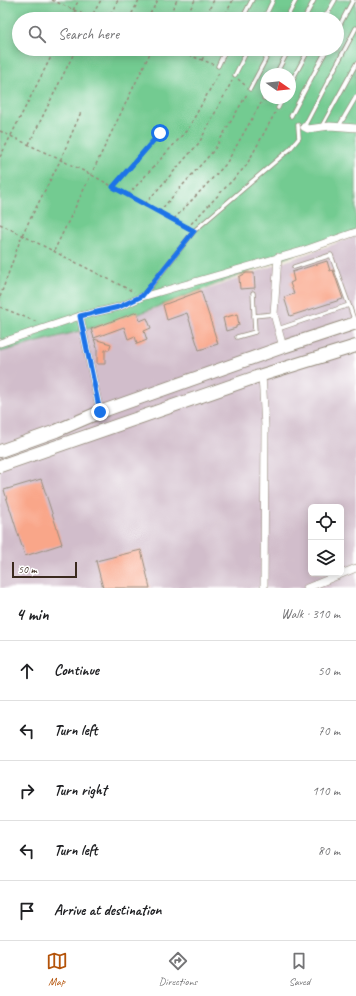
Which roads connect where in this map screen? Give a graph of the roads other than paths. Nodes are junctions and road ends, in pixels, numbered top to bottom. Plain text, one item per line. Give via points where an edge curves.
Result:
1 (252, 0) edge
2 (273, 0) edge
3 (296, 0) edge
4 (314, 0) edge
5 (334, 0) edge
6 (353, 0) edge
7 (246, 12) edge
8 (267, 12) edge
9 (290, 12) edge
10 (308, 12) edge
11 (328, 12) edge
12 (344, 17) edge
13 (356, 28) edge
14 (344, 49) edge
15 (223, 56) edge
16 (244, 56) edge
17 (267, 56) edge
18 (285, 56) edge
19 (305, 56) edge
20 (323, 56) edge
21 (340, 56) edge
22 (356, 64) edge
23 (218, 66) road end
24 (279, 68) edge
25 (296, 73) edge
26 (235, 75) road end
27 (250, 89) road end
28 (356, 97) edge
29 (280, 104) edge
30 (278, 108) road end
31 (291, 116) dead end
32 (301, 126) junction
33 (339, 126) junction
34 (321, 127) junction
35 (356, 128) edge
36 (356, 232) edge
37 (278, 258) junction
38 (294, 267) dead end
39 (253, 293) dead end
40 (142, 296) junction
41 (349, 305) junction
42 (274, 314) junction
43 (80, 316) junction
44 (254, 316) junction
45 (356, 323) edge
46 (278, 329) junction
47 (238, 338) dead end
48 (0, 343) edge
49 (356, 346) edge
50 (283, 347) junction
51 (262, 375) junction
52 (100, 412) junction
53 (0, 451) edge
54 (0, 466) edge
55 (356, 568) edge
56 (264, 588) edge
57 (307, 588) edge

1 - 7 lane
2 - 8 lane
3 - 9 lane
4 - 10 lane
5 - 11 lane
6 - 12 lane
13 - 14 lane
15 - 23 lane
16 - 26 lane
17 - 27 lane
18 - 24 lane
19 - 25 lane
20 - 31 lane
21 - 32 lane
22 - 34 lane
28 - 33 lane
29 - 30 lane
32 - 34 street via 308,129
32 - 40 lane via 298,138 290,149 194,231
33 - 34 street
33 - 35 street
36 - 37 street
37 - 40 street
37 - 42 street
38 - 41 lane via 331,255
39 - 44 lane
40 - 43 street via 119,307
41 - 45 lane
41 - 46 lane
42 - 44 lane
42 - 46 street
43 - 48 street
43 - 52 street
44 - 47 lane via 255,332
45 - 50 main road
46 - 50 street
49 - 51 main road
50 - 52 main road
51 - 54 main road
51 - 56 street via 265,426
52 - 53 main road
55 - 57 street

